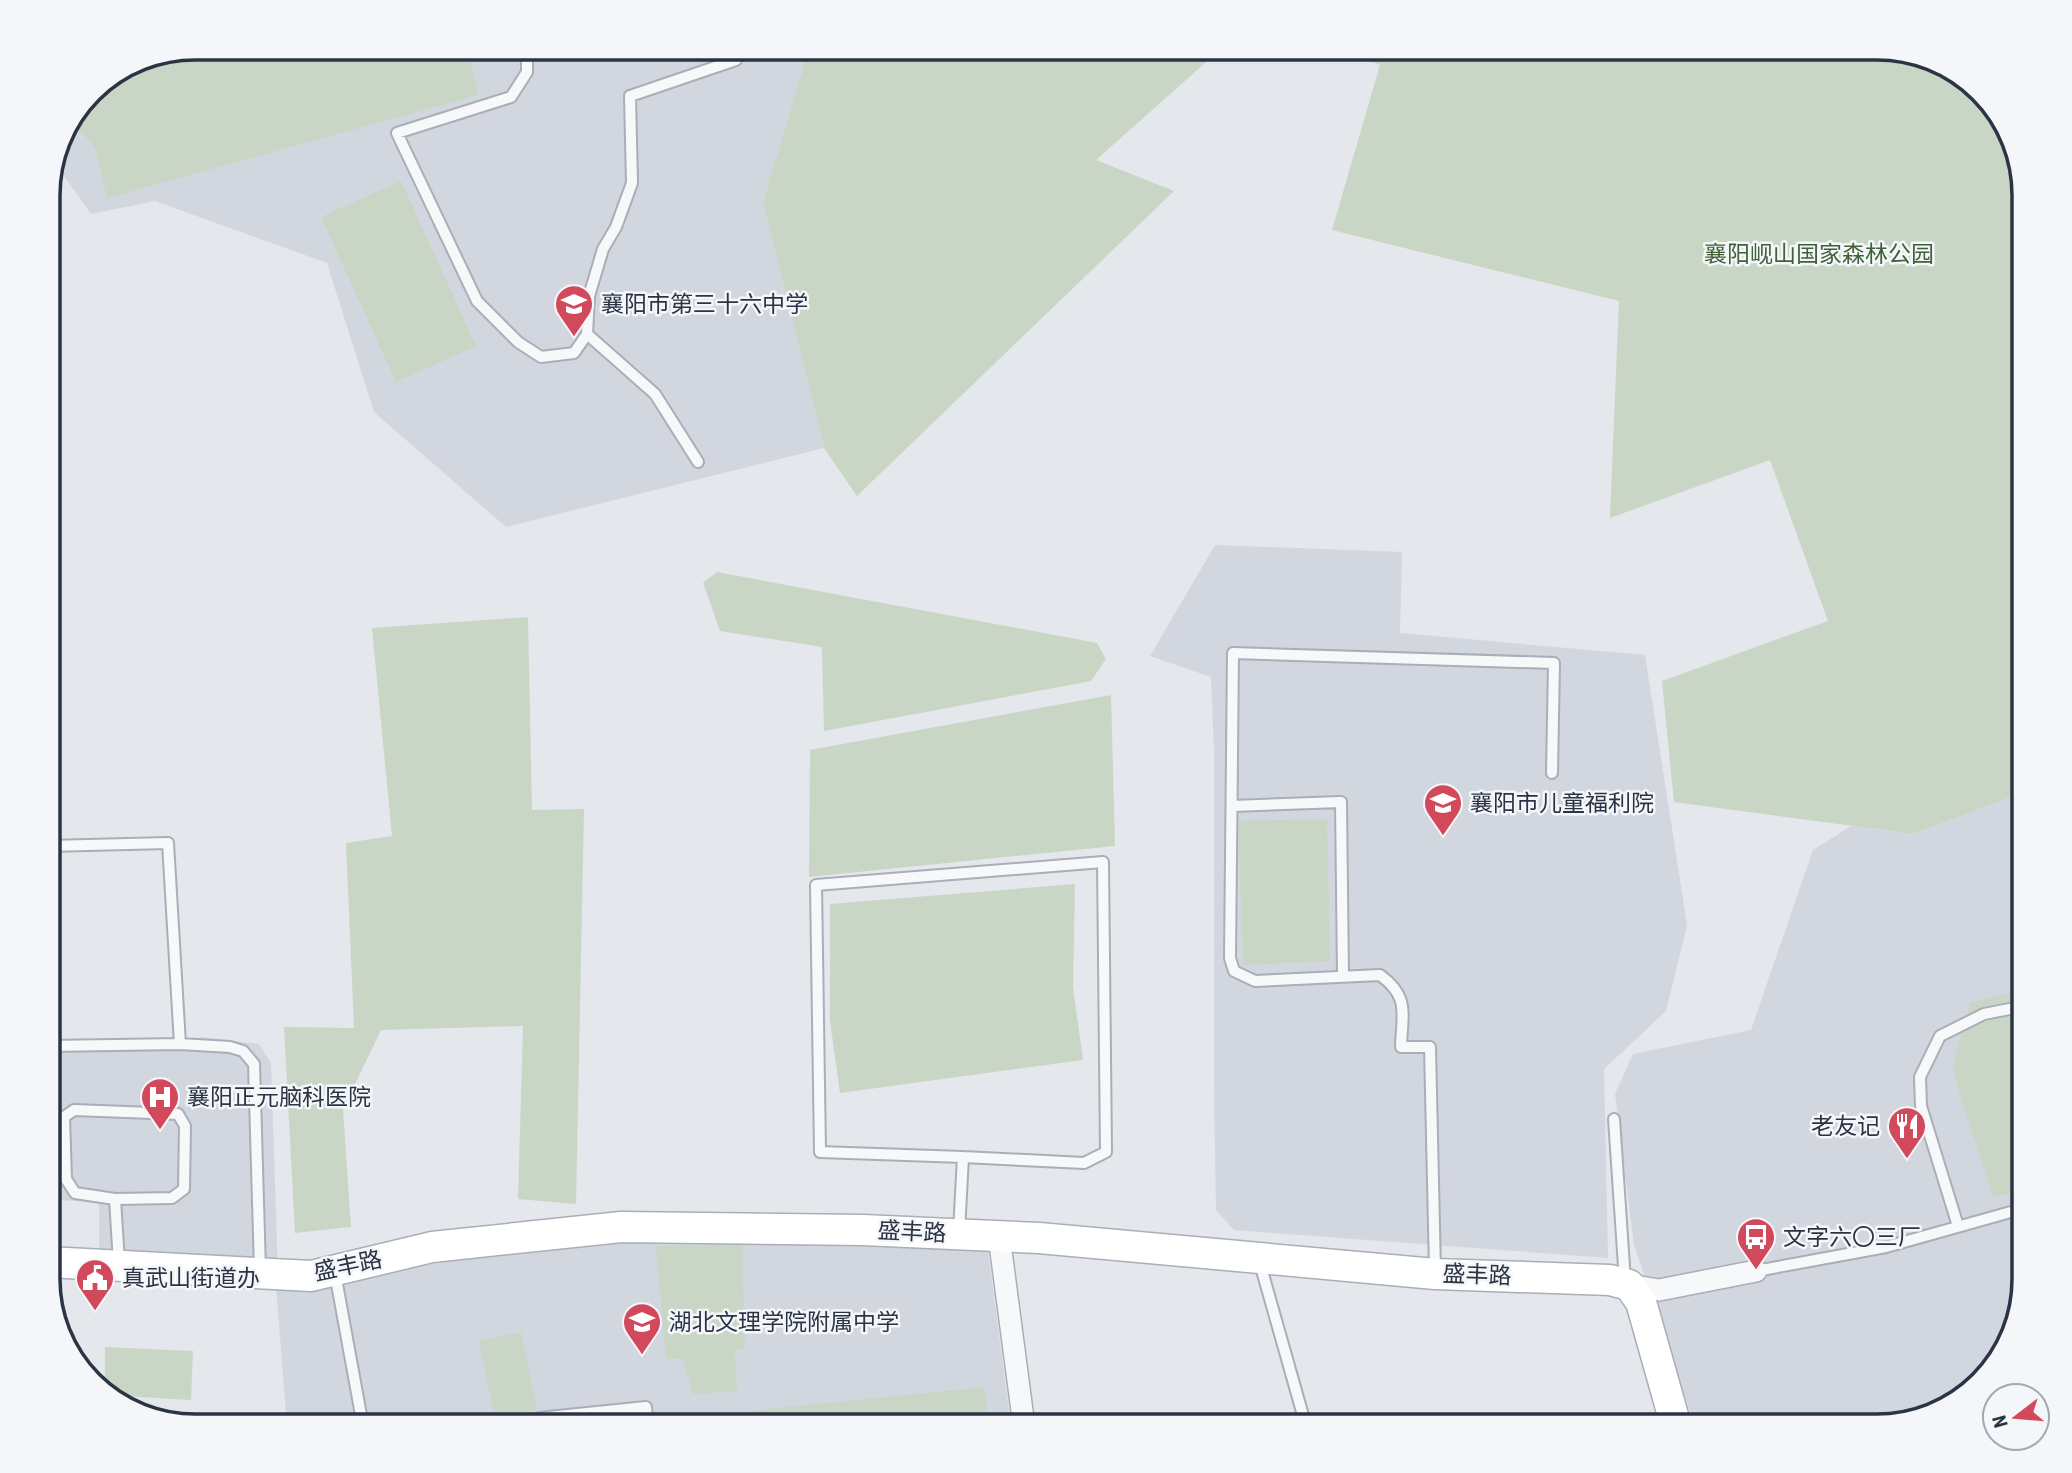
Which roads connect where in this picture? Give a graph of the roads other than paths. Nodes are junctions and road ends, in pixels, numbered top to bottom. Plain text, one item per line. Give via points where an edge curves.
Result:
1 (527, 60) edge
2 (736, 60) dead end
3 (587, 334) junction
4 (698, 462) dead end
5 (1552, 773) dead end
6 (1232, 806) junction
7 (60, 846) edge
8 (1343, 976) junction
9 (2012, 1009) edge
10 (180, 1044) junction
11 (60, 1046) edge
12 (1614, 1119) dead end
13 (963, 1157) junction
14 (115, 1199) junction
15 (2012, 1211) edge
16 (1958, 1226) junction
17 (959, 1234) junction
18 (999, 1236) junction
19 (1259, 1258) junction
20 (60, 1263) edge
21 (119, 1266) junction
22 (335, 1270) junction
23 (1756, 1271) joint
24 (260, 1273) junction
25 (1435, 1274) junction
26 (1627, 1284) junction
27 (361, 1414) edge
28 (577, 1414) edge
29 (647, 1414) edge
30 (1022, 1414) edge
31 (1304, 1414) edge
32 (1672, 1414) edge

1 - 3 lane via 527,72 510,97 397,133 477,302 518,342 541,356 574,353
2 - 3 lane via 630,96 632,183 603,249 589,296
3 - 4 lane via 655,394
5 - 6 lane via 1554,663 1233,653
6 - 8 lane via 1230,958 1234,971 1255,981
6 - 8 lane via 1341,802
7 - 10 lane via 167,843
8 - 25 lane via 1380,975 1394,985 1402,1000 1401,1047 1430,1047
9 - 16 lane via 1984,1014 1940,1036 1920,1077 1921,1106
10 - 11 lane
10 - 24 lane via 230,1047 243,1051 254,1063
12 - 26 lane
13 - 13 lane via 820,1152 816,885 1104,862 1106,1152 1084,1163
13 - 17 lane
14 - 14 lane via 172,1198 184,1189 185,1126 178,1114 74,1110 64,1117 66,1180 75,1193
14 - 21 lane
15 - 16 lane
16 - 23 lane via 1886,1247
17 - 18 street, 盛丰路
17 - 22 street, 盛丰路 via 621,1227 432,1247
18 - 19 street, 盛丰路
18 - 30 street
19 - 25 street, 盛丰路
19 - 31 lane
20 - 21 street, 盛丰路
21 - 24 street, 盛丰路
22 - 24 street, 盛丰路 via 311,1276
22 - 27 lane
23 - 26 street via 1659,1290
25 - 26 street, 盛丰路 via 1610,1279
26 - 32 street via 1641,1302
28 - 29 lane via 646,1407

